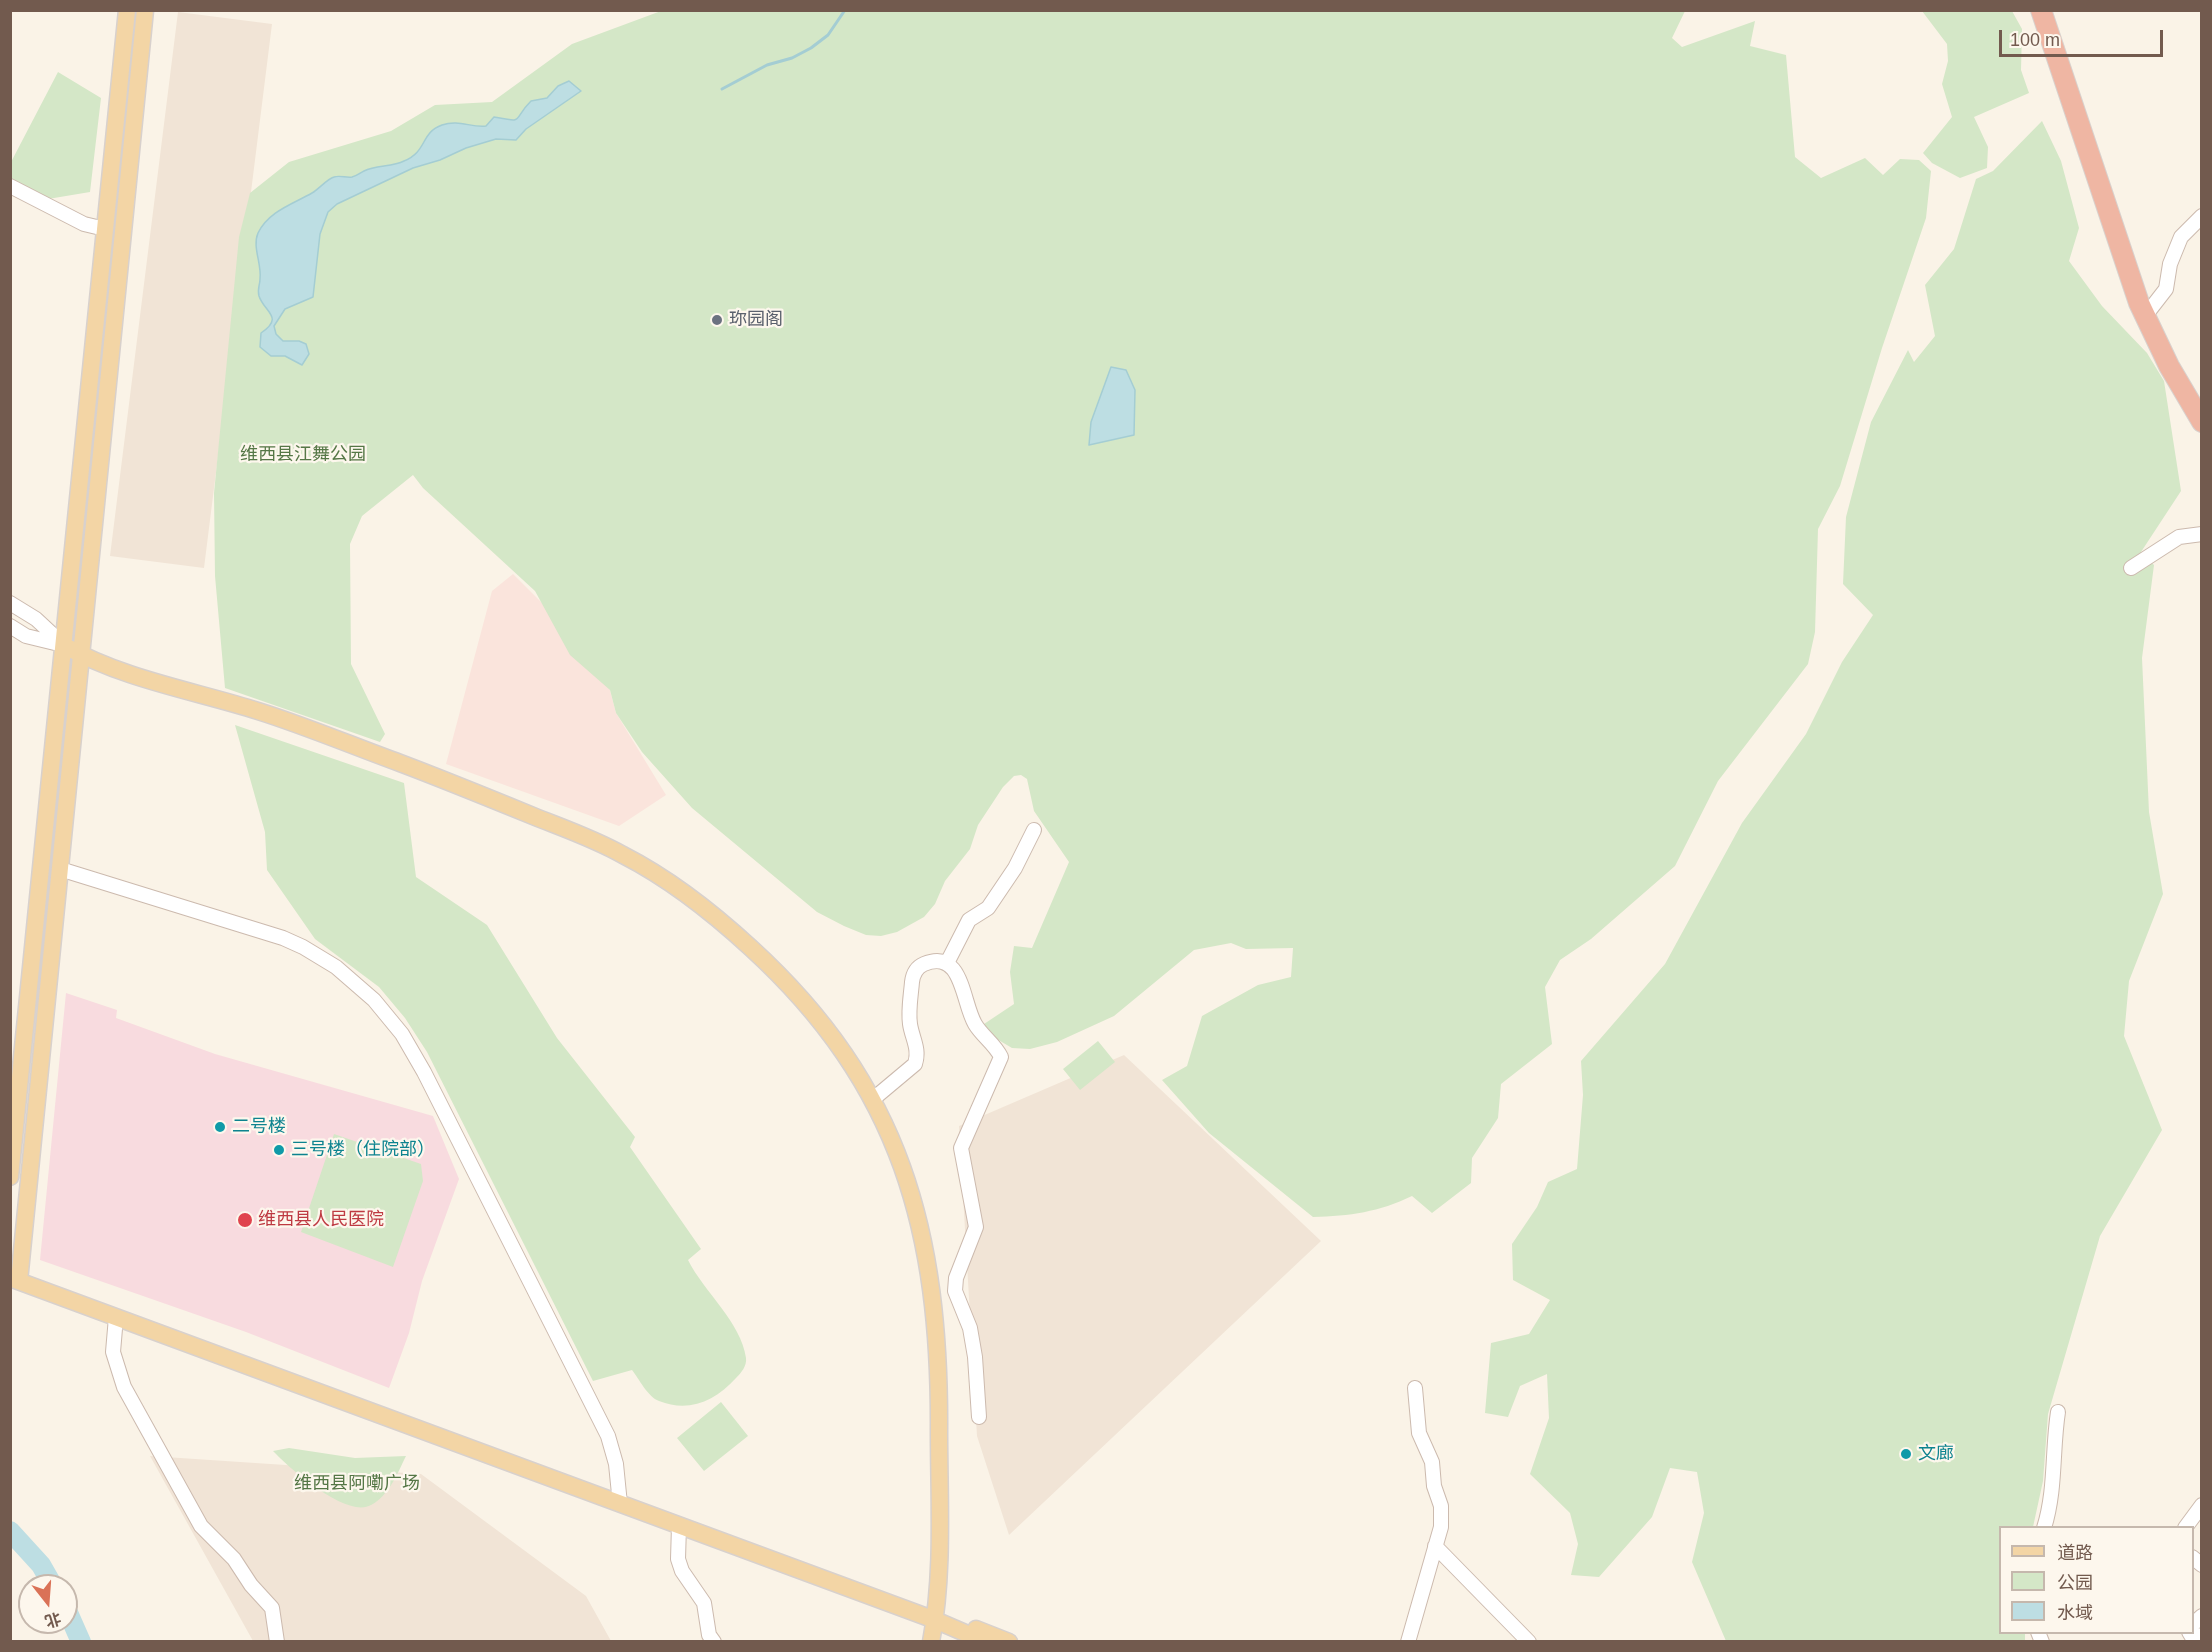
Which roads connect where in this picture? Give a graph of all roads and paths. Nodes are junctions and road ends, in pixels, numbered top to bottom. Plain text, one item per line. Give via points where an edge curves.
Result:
1 (127, 10) edge
2 (145, 10) edge
3 (2041, 10) edge
4 (10, 186) edge
5 (2202, 216) edge
6 (105, 229) junction
7 (2145, 316) junction
8 (2202, 422) edge
9 (2202, 534) edge
10 (2131, 568) dead end
11 (10, 603) edge
12 (10, 626) edge
13 (65, 646) junction
14 (81, 655) junction
15 (1034, 830) dead end
16 (60, 869) junction
17 (946, 963) junction
18 (872, 1100) junction
19 (10, 1177) edge
20 (15, 1279) edge
21 (116, 1317) junction
22 (1415, 1388) dead end
23 (2058, 1412) dead end
24 (979, 1417) dead end
25 (620, 1504) junction
26 (2202, 1505) edge
27 (680, 1526) junction
28 (2044, 1526) edge
29 (2186, 1526) edge
30 (1435, 1546) junction
31 (935, 1620) junction
32 (277, 1641) edge
33 (714, 1641) edge
34 (931, 1641) edge
35 (986, 1641) edge
36 (1009, 1641) edge
37 (1408, 1641) edge
38 (1529, 1641) edge

1 - 6 main road
2 - 14 main road
3 - 7 highway
4 - 6 street via 84,224
5 - 7 street via 2181,237 2170,264 2166,289
6 - 13 main road
7 - 8 highway
9 - 10 street via 2180,537
11 - 13 street via 36,619
12 - 13 street via 26,636
13 - 14 main road
13 - 19 main road
14 - 16 main road
14 - 18 main road via 261,712 430,774 630,858 719,920 768,964 830,1034
15 - 17 street via 1015,868 988,908 969,920
16 - 20 main road
16 - 25 street via 284,938 336,967 374,1000 402,1034 424,1072 608,1436 616,1464
17 - 18 street via 935,960 915,972 909,1011 915,1064
17 - 24 street via 963,986 976,1026 1000,1057 961,1148 976,1227 956,1278 955,1291 972,1337
18 - 31 main road via 908,1181 926,1251 935,1308 939,1558
20 - 21 main road
21 - 25 main road
21 - 32 street via 113,1352 124,1387 201,1526 234,1559 272,1608
22 - 30 street via 1419,1433 1432,1462 1441,1506
23 - 28 street via 2050,1506
25 - 27 main road
26 - 29 street
27 - 31 main road
27 - 33 street via 678,1559 704,1603 709,1635
30 - 37 street
30 - 38 street
31 - 34 main road
31 - 35 main road
31 - 36 main road via 972,1627

